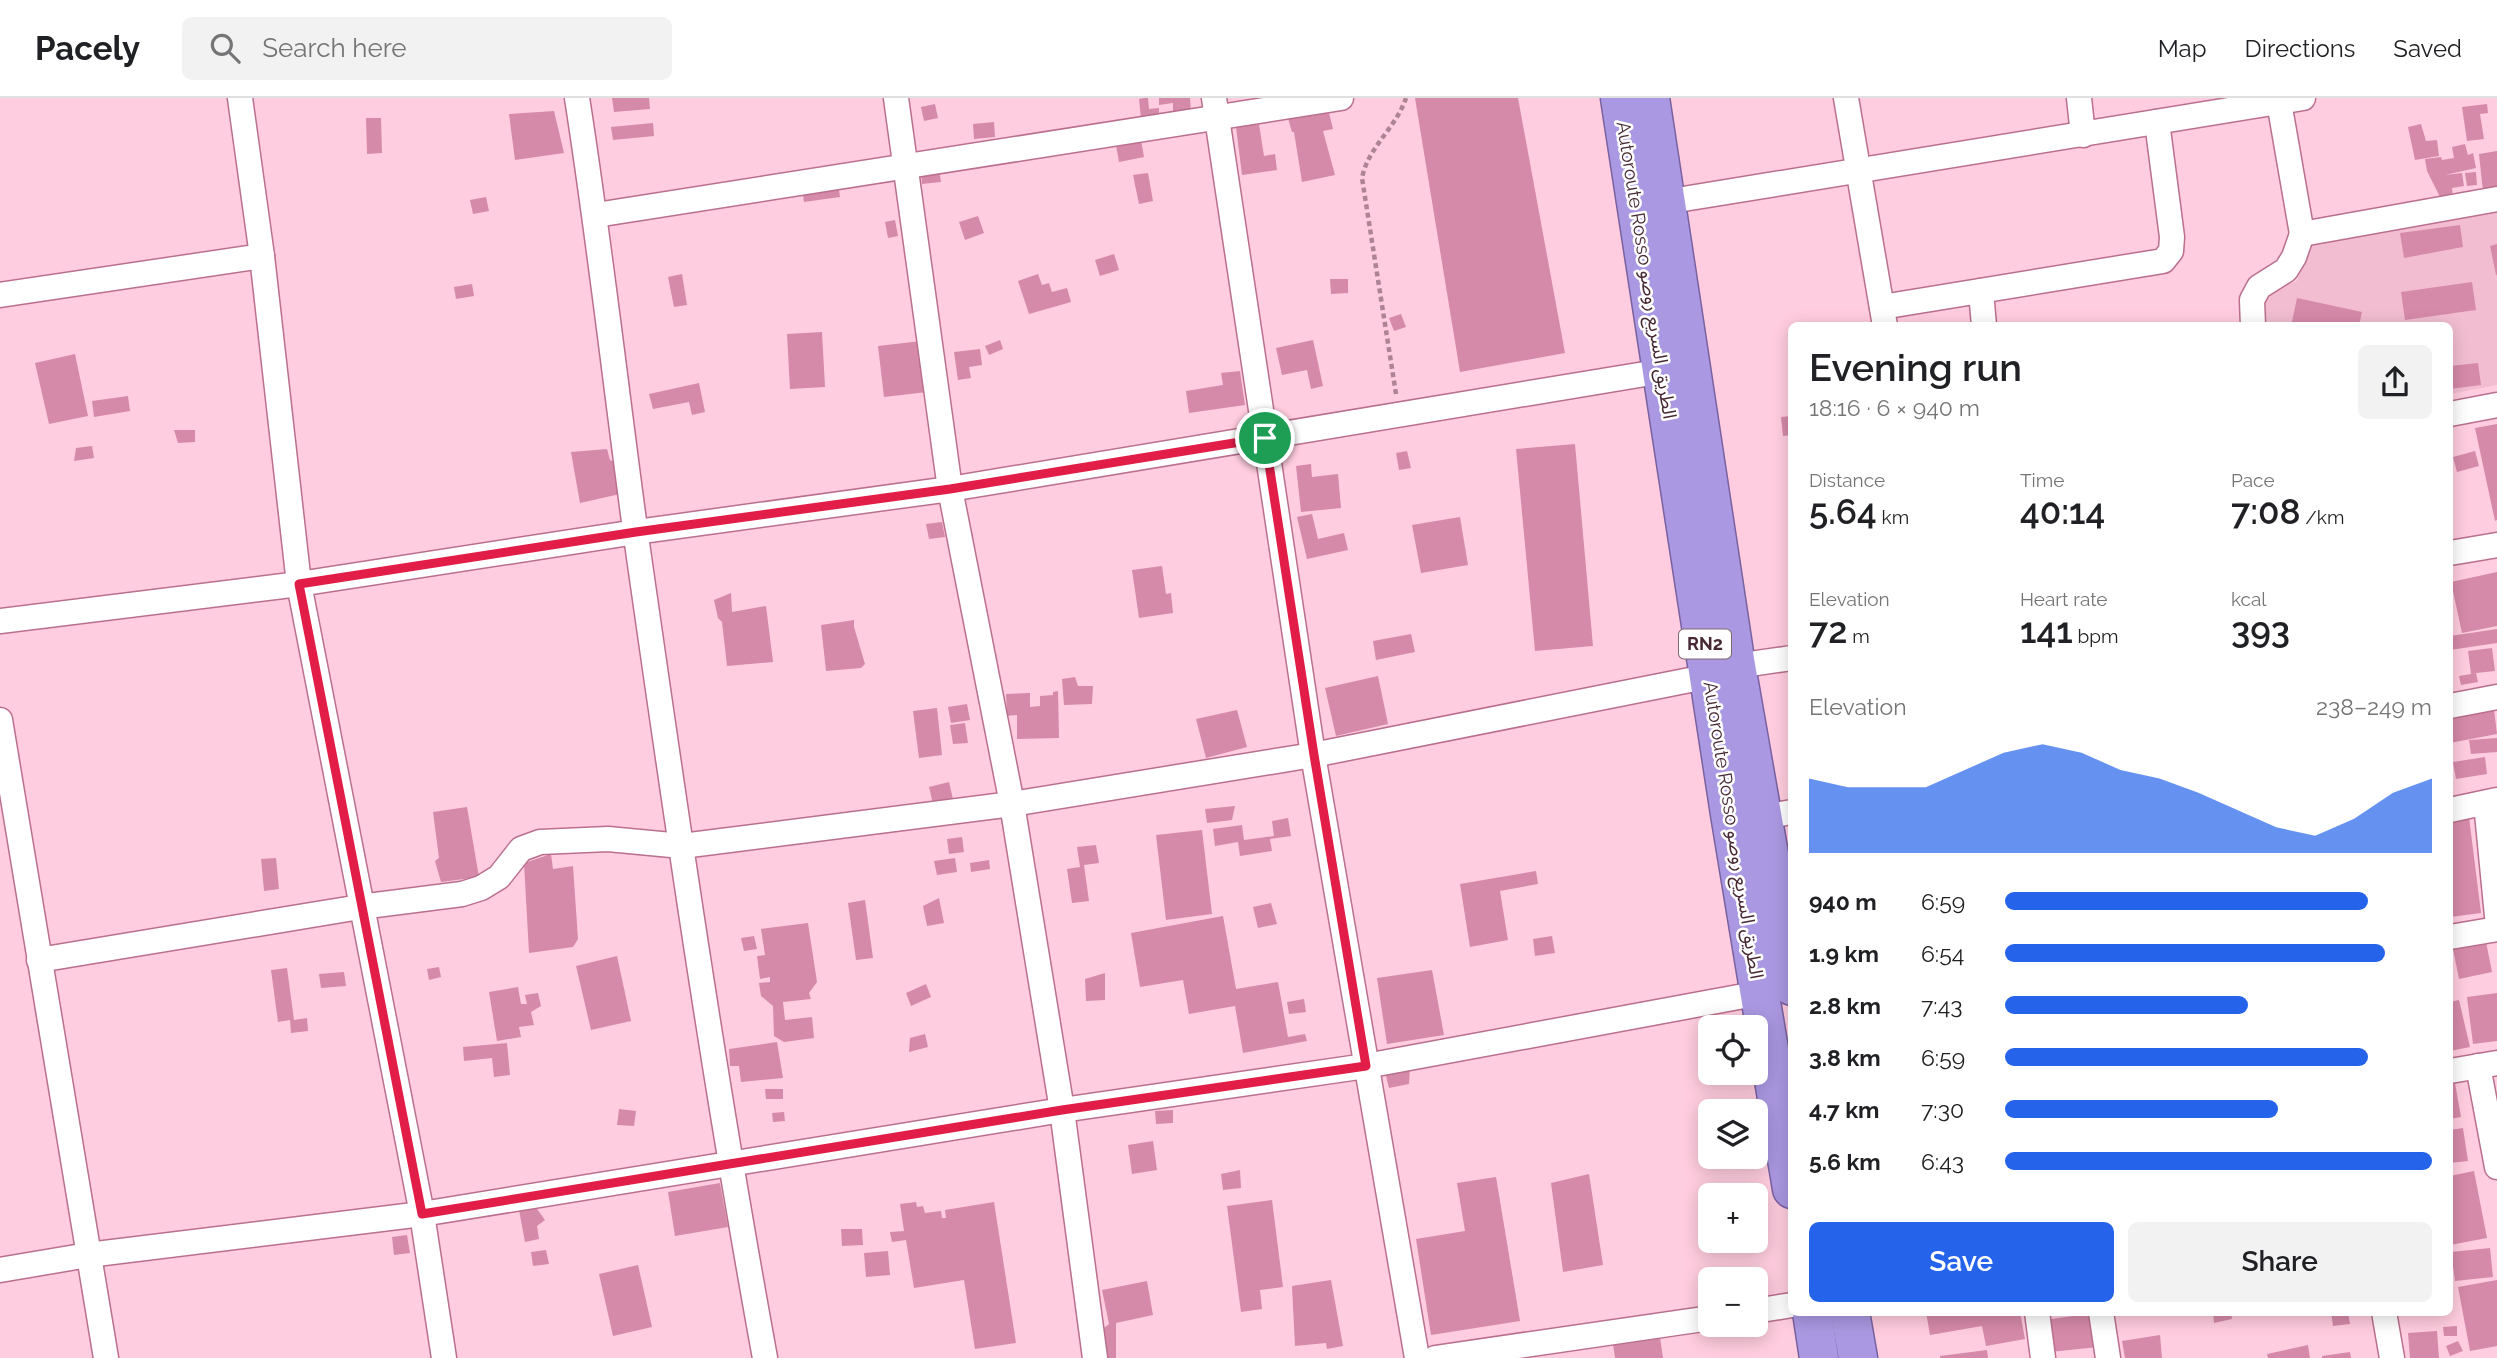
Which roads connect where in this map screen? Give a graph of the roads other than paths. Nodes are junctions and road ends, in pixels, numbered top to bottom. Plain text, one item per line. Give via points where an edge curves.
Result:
1 (240, 98) edge
2 (578, 98) edge
3 (896, 98) edge
4 (1341, 98) edge
5 (1620, 98) edge
6 (1650, 98) edge
7 (1846, 98) edge
8 (2079, 98) edge
9 (2291, 100) edge
10 (2218, 105) edge
11 (1215, 108) edge
12 (2157, 122) junction
13 (2083, 135) junction
14 (906, 166) junction
15 (1858, 172) junction
16 (2497, 199) edge
17 (1665, 202) junction
18 (596, 215) junction
19 (2302, 234) junction
20 (262, 256) junction
21 (1980, 291) junction
22 (0, 295) edge
23 (1883, 316) edge
24 (1984, 322) edge
25 (2253, 322) edge
26 (1663, 372) junction
27 (2497, 405) edge
28 (2453, 413) edge
29 (1265, 438) junction
30 (950, 489) junction
31 (636, 532) junction
32 (2497, 545) edge
33 (2453, 552) edge
34 (299, 584) junction
35 (0, 621) edge
36 (1788, 659) edge
37 (1723, 671) junction
38 (2497, 697) edge
39 (2453, 705) edge
40 (0, 720) edge
41 (1314, 755) junction
42 (2492, 802) edge
43 (1012, 804) junction
44 (2453, 809) edge
45 (1777, 814) edge
46 (682, 846) junction
47 (360, 907) junction
48 (2497, 916) edge
49 (2497, 929) edge
50 (2453, 936) edge
51 (39, 960) junction
52 (1776, 989) edge
53 (2487, 1065) edge
54 (1366, 1066) junction
55 (2453, 1071) edge
56 (1062, 1110) junction
57 (2494, 1130) edge
58 (1788, 1139) edge
59 (730, 1164) junction
60 (2497, 1167) edge
61 (422, 1214) junction
62 (88, 1255) junction
63 (0, 1270) edge
64 (1788, 1307) edge
65 (1768, 1309) edge
66 (1813, 1316) edge
67 (1851, 1316) edge
68 (2038, 1316) edge
69 (2102, 1316) edge
70 (2385, 1316) edge
71 (1698, 1320) edge
72 (106, 1358) edge
73 (444, 1358) edge
74 (765, 1358) edge
75 (1095, 1358) edge
76 (1417, 1358) edge
77 (1435, 1358) edge
78 (1819, 1358) edge
79 (1858, 1358) edge
80 (2043, 1358) edge
81 (2108, 1358) edge
82 (2392, 1358) edge

1 - 20 street
2 - 18 street
3 - 14 street
4 - 11 street
5 - 26 highway, Autoroute Rosso الطريق السريع روصو / RN2
6 - 17 highway, Autoroute Rosso الطريق السريع روصو / RN2
7 - 15 street
8 - 13 street
9 - 10 street
9 - 19 street
10 - 12 street
11 - 14 street
11 - 29 street
12 - 13 street
12 - 21 street via 2172,237 2169,256 2163,261
13 - 15 street
14 - 18 street
14 - 30 street
15 - 17 street
15 - 23 street
16 - 19 street
17 - 37 highway, Autoroute Rosso الطريق السريع روصو / RN2
18 - 31 street
19 - 25 street via 2286,270 2259,288 2252,300
20 - 22 street
20 - 34 street
21 - 23 street
21 - 24 street
26 - 29 street
26 - 37 highway, Autoroute Rosso الطريق السريع روصو / RN2
27 - 28 street
29 - 30 street
29 - 41 street
30 - 31 street
30 - 43 street
31 - 34 street
31 - 46 street
32 - 33 street
34 - 35 street
34 - 47 street
36 - 37 street
37 - 41 street
37 - 45 highway, Autoroute Rosso الطريق السريع روصو / RN2
37 - 52 highway, Autoroute Rosso الطريق السريع روصو / RN2
38 - 39 street
40 - 51 street
41 - 43 street
41 - 54 street
42 - 44 street
42 - 48 street
43 - 46 street
43 - 56 street
45 - 52 highway, Autoroute Rosso الطريق السريع روصو / RN2
46 - 47 street via 608,839 540,842 520,849 499,877 481,888
46 - 59 street
47 - 51 street
47 - 61 street
49 - 50 street
51 - 62 street
52 - 54 street
52 - 58 highway, Autoroute Rosso الطريق السريع روصو / RN2
53 - 55 street
53 - 57 street
54 - 56 street
54 - 76 street
56 - 59 street
56 - 75 street
57 - 60 street
59 - 61 street
59 - 74 street
61 - 62 street
61 - 73 street
62 - 63 street
62 - 72 street
64 - 65 street
66 - 78 highway
67 - 79 highway
68 - 80 street
69 - 81 street
70 - 82 street
71 - 77 street

